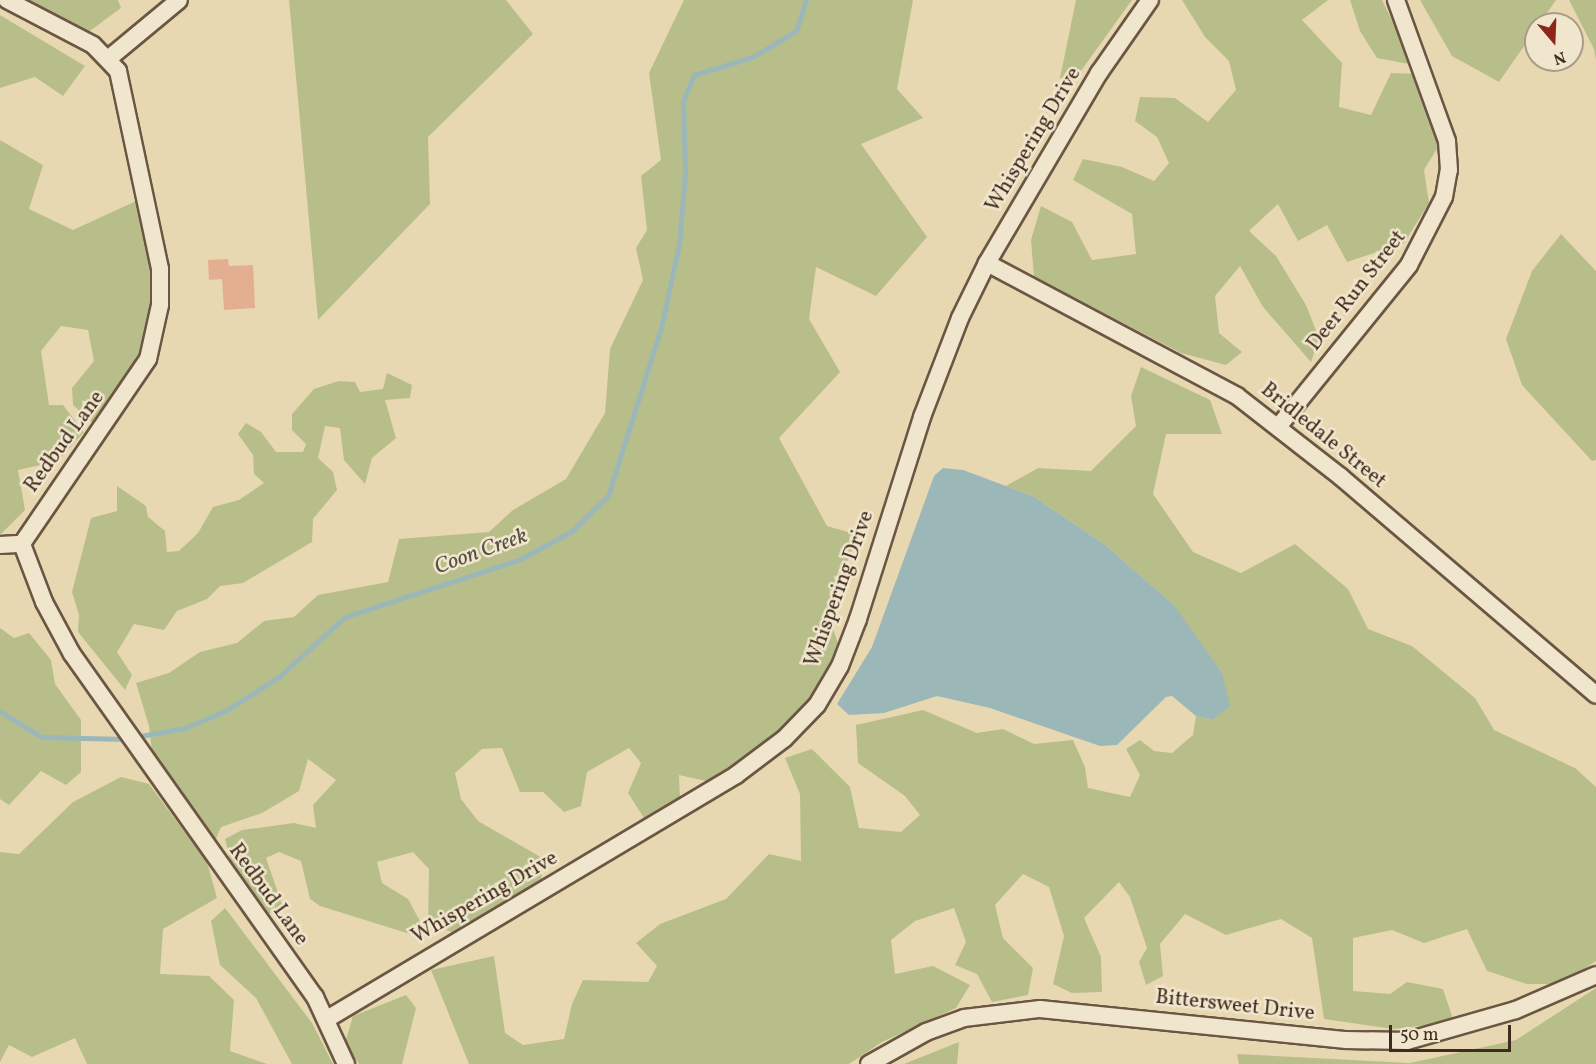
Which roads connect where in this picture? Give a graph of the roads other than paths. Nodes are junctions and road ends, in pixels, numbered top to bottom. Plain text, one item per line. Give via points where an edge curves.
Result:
1 (7, 0) edge
2 (179, 0) edge
3 (1150, 0) edge
4 (1396, 0) edge
5 (108, 59) junction
6 (987, 263) junction
7 (1278, 427) junction
8 (22, 544) junction
9 (0, 545) edge
10 (1596, 695) edge
11 (1596, 975) edge
12 (327, 1019) junction
13 (346, 1064) edge
14 (869, 1064) edge

1 - 5 street, Redbud Lane via 93,45
2 - 5 street
3 - 6 street, Whispering Drive via 1100,73
4 - 7 street, Deer Run Street via 1445,133 1449,170 1444,197 1409,265
5 - 8 street, Redbud Lane via 118,71 157,245 160,305 155,335 138,378 61,482
6 - 7 street, Bridledale Street via 1198,374
6 - 12 street, Whispering Drive via 960,318 922,417 840,666 801,724 726,781
7 - 10 street, Bridledale Street
8 - 9 street
8 - 12 street, Redbud Lane via 53,621 124,732
11 - 14 street, Bittersweet Drive via 1516,1010 1407,1041 1346,1040 1040,1009 964,1018 926,1032
12 - 13 street, Redbud Lane

